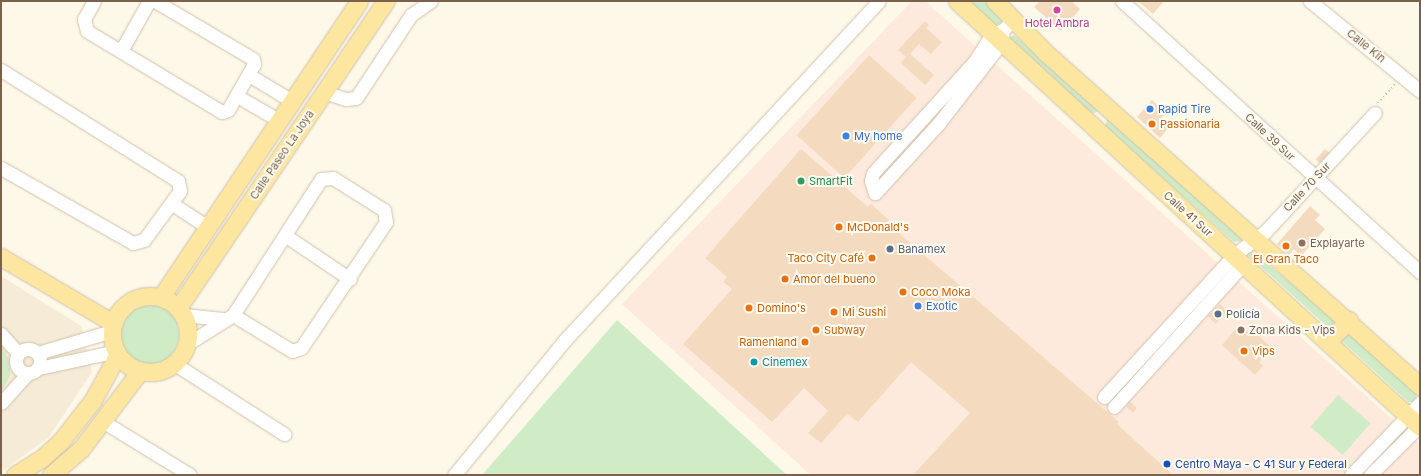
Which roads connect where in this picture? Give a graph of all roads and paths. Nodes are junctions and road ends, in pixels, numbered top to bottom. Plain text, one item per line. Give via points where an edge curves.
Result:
1 (94, 1) edge
2 (149, 1) edge
3 (155, 1) edge
4 (359, 1) edge
5 (386, 1) edge
6 (431, 1) edge
7 (879, 1) edge
8 (957, 1) edge
9 (995, 1) edge
10 (1122, 1) edge
11 (1310, 1) edge
12 (1003, 32) junction
13 (121, 51) junction
14 (1, 70) edge
15 (249, 74) junction
16 (1402, 75) junction
17 (1420, 91) edge
18 (324, 92) junction
19 (237, 96) junction
20 (292, 102) junction
21 (1109, 106) junction
22 (927, 113) junction
23 (1375, 113) joint
24 (280, 122) junction
25 (939, 123) junction
26 (1090, 126) junction
27 (1, 168) edge
28 (1316, 179) junction
29 (171, 203) junction
30 (209, 228) junction
31 (286, 236) junction
32 (1256, 239) junction
33 (1, 257) edge
34 (1238, 260) junction
35 (1420, 272) edge
36 (350, 278) junction
37 (161, 297) junction
38 (181, 312) junction
39 (228, 317) junction
40 (1349, 320) junction
41 (112, 327) junction
42 (1171, 331) junction
43 (1, 334) edge
44 (83, 341) junction
45 (1327, 342) junction
46 (187, 344) junction
47 (18, 353) junction
48 (38, 353) junction
49 (117, 353) junction
50 (87, 359) junction
51 (175, 364) junction
52 (34, 371) junction
53 (140, 371) junction
54 (1420, 386) edge
55 (1104, 397) dead end
56 (1, 403) edge
57 (1420, 403) edge
58 (1114, 407) dead end
59 (104, 422) junction
60 (1417, 424) edge
61 (284, 434) dead end
62 (15, 475) edge
63 (51, 475) edge
64 (190, 475) edge
65 (454, 475) edge
66 (1351, 475) edge
67 (1370, 475) edge

1 - 13 street via 83,26
2 - 13 street
3 - 15 street via 253,59
4 - 20 main road, Calle Paseo La Joya
5 - 18 main road, Calle Paseo La Joya
6 - 18 street via 411,15 356,98 346,99
7 - 65 street via 564,341
8 - 12 main road, Calle 41 Sur
9 - 12 main road, Calle 41 Sur
10 - 28 street, Calle 39 Sur
11 - 16 street, Calle Kin
12 - 21 main road, Calle 41 Sur via 1046,53
12 - 22 street
12 - 25 street
12 - 26 main road, Calle 41 Sur
13 - 19 street via 222,112 228,110
14 - 29 street via 178,181 180,191
15 - 19 street
15 - 20 street
16 - 17 street, Calle Kin
16 - 23 path via 1372,110
18 - 38 main road, Calle Paseo La Joya
19 - 24 street
20 - 24 main road, Calle Paseo La Joya
21 - 26 main road
21 - 32 main road, Calle 41 Sur
22 - 25 street
22 - 25 street via 873,172 871,181 875,193
23 - 28 street, Calle 70 Sur
24 - 30 main road, Calle Paseo La Joya
26 - 34 main road, Calle 41 Sur
27 - 29 street via 133,243 144,240
28 - 32 street, Calle 70 Sur
28 - 35 street, Calle 39 Sur
29 - 30 street
30 - 37 main road, Calle Paseo La Joya
31 - 36 street
31 - 36 street via 321,180 327,177 384,210 386,222
31 - 39 street
32 - 34 street, Calle 70 Sur
32 - 40 main road, Calle 41 Sur
33 - 41 main road
34 - 42 street, Calle 70 Sur
34 - 45 main road, Calle 41 Sur
36 - 39 street via 297,351 292,351
37 - 38 main road
37 - 41 main road via 150,296 130,302
38 - 39 street
38 - 46 main road via 188,329
39 - 46 street
40 - 45 main road
40 - 54 main road, Calle 41 Sur
41 - 44 street
41 - 49 main road
42 - 55 street
42 - 58 street
43 - 47 street
44 - 48 street
44 - 50 street
45 - 60 main road, Calle 41 Sur
46 - 51 main road
47 - 48 street via 25,348
47 - 52 street via 17,366
48 - 52 street
49 - 50 street
49 - 53 main road via 126,363
49 - 62 main road via 93,400 61,441 41,459
50 - 52 street
51 - 53 main road via 158,371
51 - 61 street
52 - 56 street
53 - 59 main road
57 - 60 street
59 - 63 main road via 81,449
59 - 64 street
60 - 66 street
60 - 67 street

